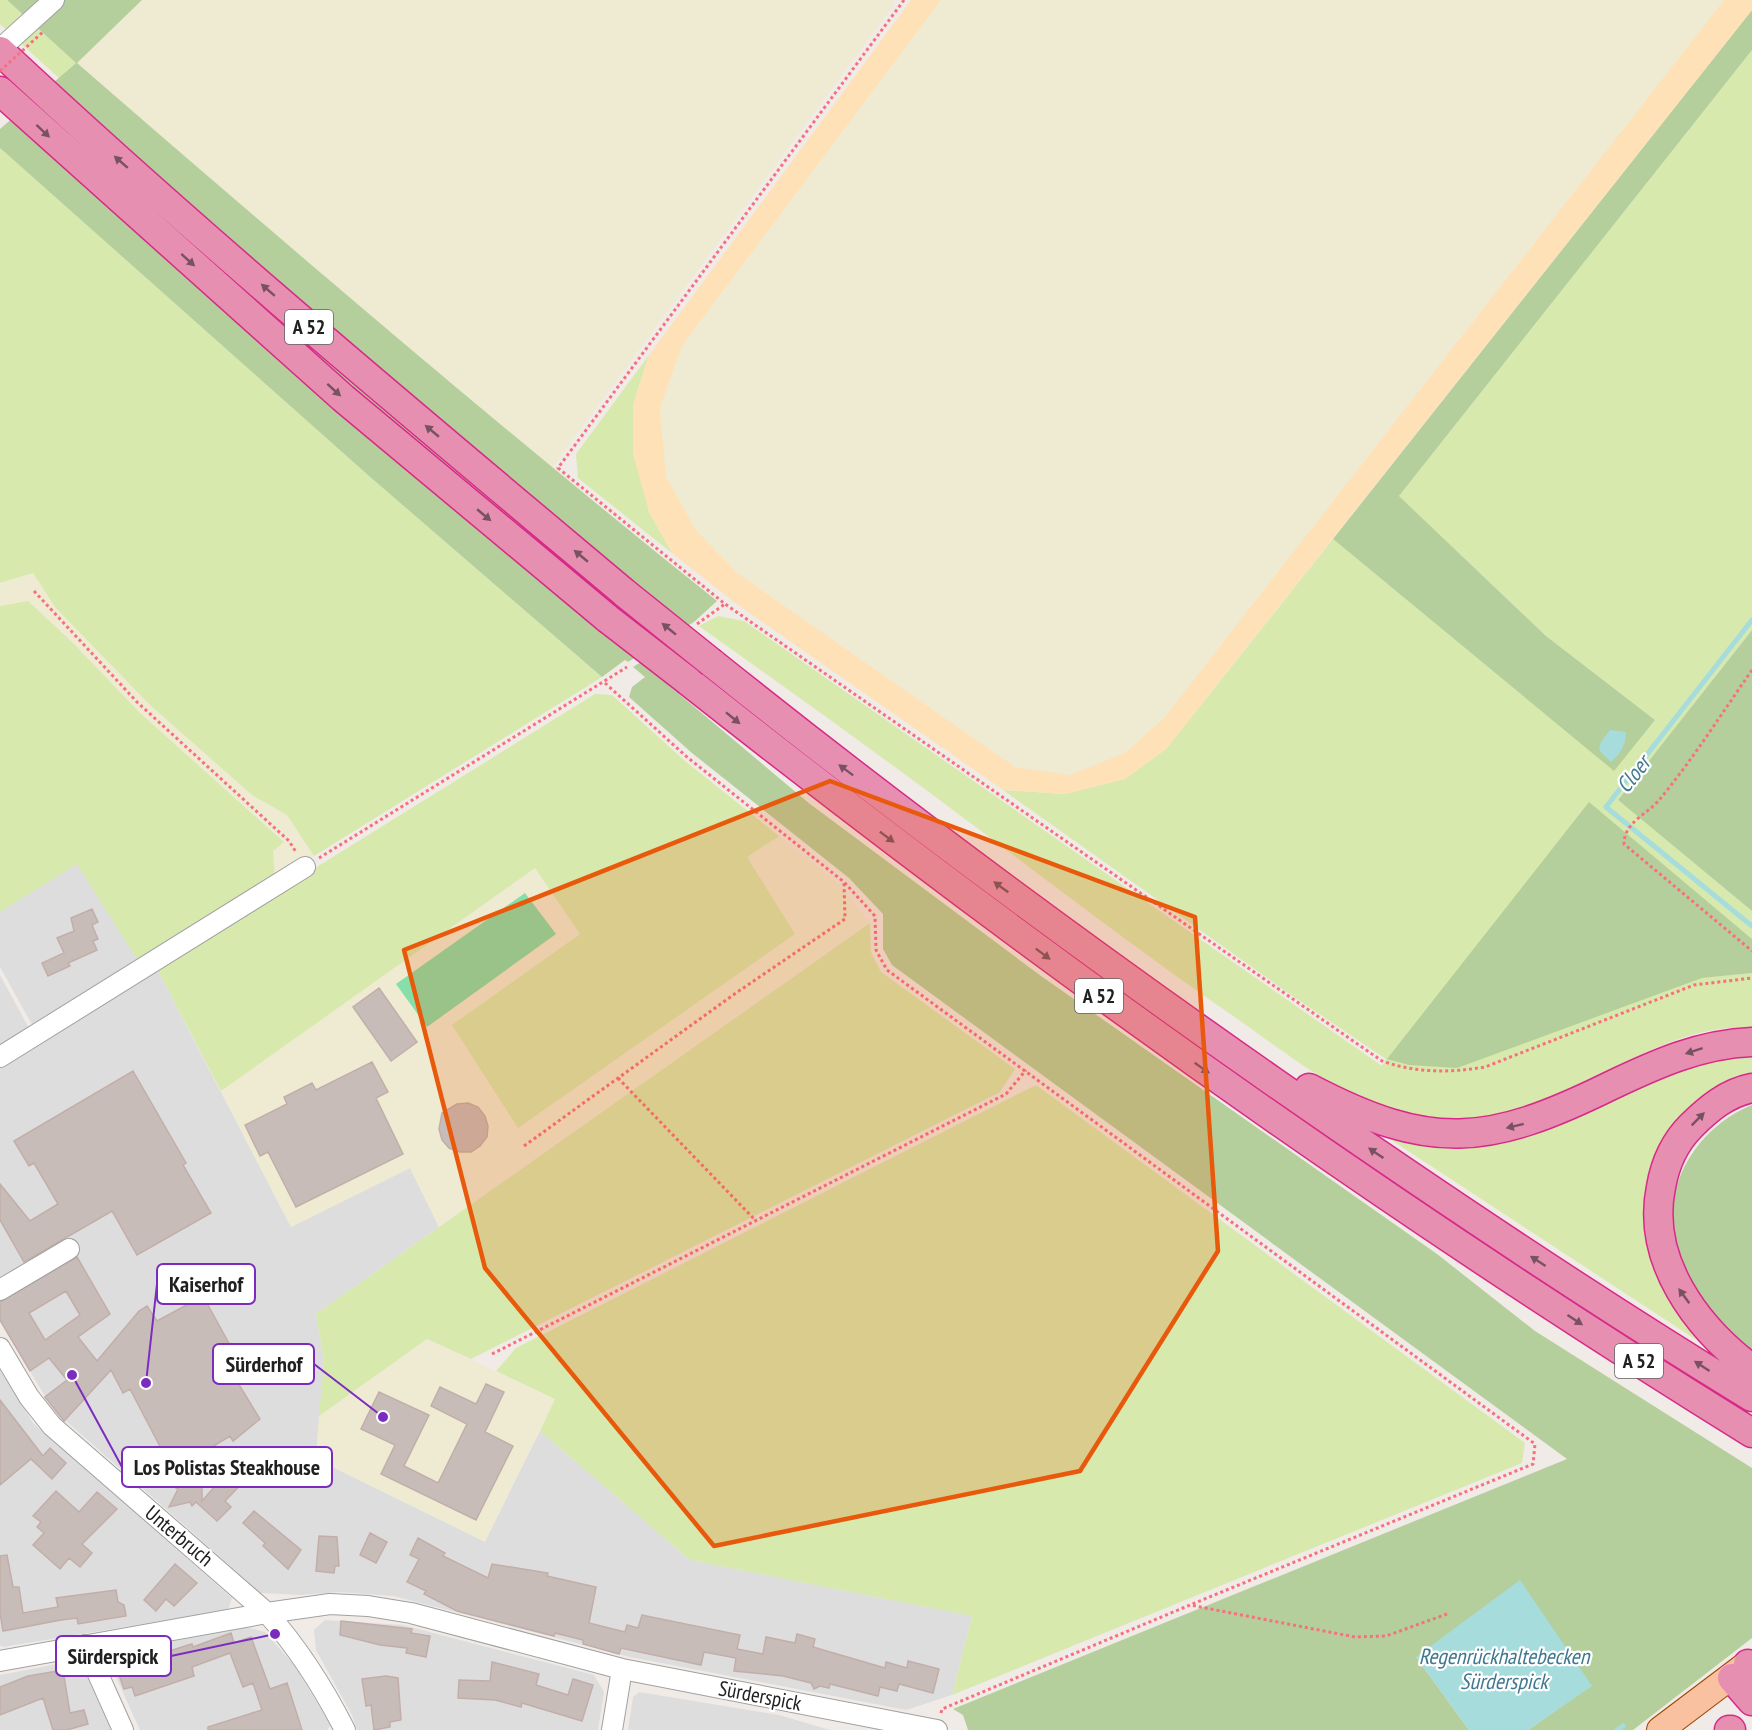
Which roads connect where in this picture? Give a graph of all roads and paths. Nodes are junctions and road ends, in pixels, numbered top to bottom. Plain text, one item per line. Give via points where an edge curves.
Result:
1 (54, 0) edge
2 (904, 0) edge
3 (39, 26) junction
4 (0, 50) edge
5 (0, 71) edge
6 (0, 91) edge
7 (34, 591) dead end
8 (725, 604) junction
9 (696, 624) dead end
10 (627, 667) dead end
11 (1752, 670) edge
12 (605, 683) junction
13 (305, 867) junction
14 (844, 882) junction
15 (1752, 951) edge
16 (1752, 978) edge
17 (1752, 1042) edge
18 (0, 1058) edge
19 (1253, 1068) junction
20 (1026, 1071) junction
21 (618, 1078) junction
22 (1752, 1089) edge
23 (525, 1146) dead end
24 (756, 1221) junction
25 (69, 1249) dead end
26 (0, 1290) edge
27 (0, 1348) edge
28 (492, 1354) dead end
29 (1752, 1369) edge
30 (1752, 1397) edge
31 (1752, 1433) edge
32 (1190, 1605) junction
33 (267, 1613) junction
34 (1447, 1614) dead end
35 (84, 1646) junction
36 (0, 1661) edge
37 (1746, 1668) edge
38 (622, 1669) junction
39 (1752, 1701) edge
40 (938, 1725) edge
41 (123, 1730) edge
42 (345, 1730) edge
43 (612, 1730) edge
44 (1660, 1730) edge

1 - 3 street
2 - 8 path via 558,468
3 - 4 street
3 - 5 path, bridge
19 -> 4 highway, A 52, bridge via 949,848 626,594 358,370 76,122
6 -> 31 highway, A 52, bridge via 343,398 608,619 866,821 1111,1004 1336,1162
7 - 13 path via 137,702 289,841
8 - 9 path
8 - 16 path via 1382,1061 1420,1071 1453,1072 1485,1067 1694,986
10 - 12 path
11 - 15 path via 1659,801 1624,835 1624,844
12 - 13 path
12 - 14 path via 687,757
13 - 18 street
14 - 20 path via 875,916 876,950 887,970
14 - 21 path via 845,919
17 -> 19 highway via 1709,1046 1659,1063 1564,1109 1521,1125 1486,1132 1445,1134 1401,1128
30 -> 19 highway, A 52 via 1542,1264
20 - 24 path via 1006,1094
20 - 32 path via 1536,1444 1533,1464
21 - 23 path
21 - 24 path
29 -> 22 highway via 1702,1322 1676,1286 1661,1247 1656,1209 1664,1170 1680,1137 1711,1106
24 - 28 path
25 - 26 street
27 - 33 street, Unterbruch via 28,1397 52,1426
32 - 34 path via 1355,1637 1386,1636
32 - 40 path via 942,1709
33 - 35 street, Sürderspick
33 - 38 street, Sürderspick via 330,1604 368,1606 411,1613
33 - 42 street, Unterbruch via 293,1642 319,1681
35 - 36 street, Sürderspick
35 - 41 street
37 - 39 highway
37 - 44 main road
38 - 40 street, Sürderspick
38 - 43 street

